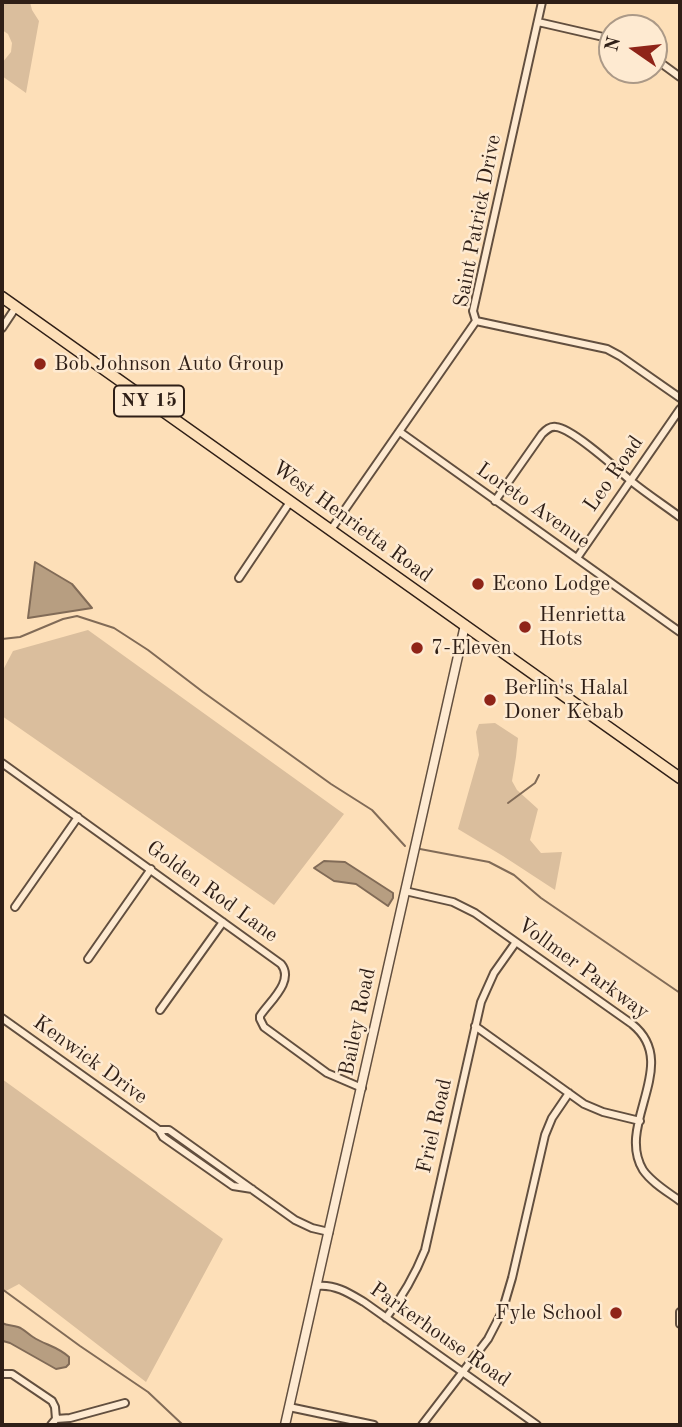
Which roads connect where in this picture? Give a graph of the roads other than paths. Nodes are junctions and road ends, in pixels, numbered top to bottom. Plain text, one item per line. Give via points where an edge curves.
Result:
1 (542, 2) edge
2 (538, 22) junction
3 (598, 36) edge
4 (2, 297) edge
5 (16, 307) junction
6 (476, 321) junction
7 (2, 328) edge
8 (680, 398) edge
9 (680, 409) edge
10 (400, 432) junction
11 (631, 481) junction
12 (495, 501) junction
13 (290, 502) junction
14 (680, 517) edge
15 (330, 531) junction
16 (577, 558) junction
17 (239, 578) dead end
18 (465, 625) junction
19 (680, 632) edge
20 (3, 766) edge
21 (680, 778) edge
22 (78, 817) junction
23 (151, 869) junction
24 (405, 891) junction
25 (15, 907) dead end
26 (223, 922) junction
27 (516, 942) junction
28 (88, 959) dead end
29 (160, 1010) dead end
30 (2, 1018) edge
31 (475, 1026) junction
32 (362, 1088) junction
33 (569, 1093) junction
34 (640, 1121) junction
35 (680, 1201) edge
36 (329, 1232) junction
37 (317, 1286) junction
38 (680, 1312) edge
39 (386, 1318) junction
40 (680, 1324) edge
41 (463, 1372) junction
42 (2, 1374) edge
43 (125, 1403) dead end
44 (289, 1407) junction
45 (56, 1419) junction
46 (51, 1425) edge
47 (285, 1425) edge
48 (369, 1425) edge
49 (422, 1425) edge
50 (537, 1425) edge

1 - 2 street, Saint Patrick Drive
2 - 3 street
2 - 6 street, Saint Patrick Drive via 473,311
4 - 5 main road, West Henrietta Road / NY 15
5 - 7 street
5 - 13 main road, West Henrietta Road / NY 15
6 - 8 street via 607,349
6 - 10 street, Saint Patrick Drive
9 - 11 street, Leo Road
10 - 12 street, Loreto Avenue
10 - 15 street, Saint Patrick Drive
11 - 12 street via 568,432 554,427 542,434
11 - 14 street
11 - 16 street, Leo Road
12 - 16 street, Loreto Avenue
13 - 15 main road, West Henrietta Road / NY 15
13 - 17 street
15 - 18 main road, West Henrietta Road / NY 15
16 - 19 street, Loreto Avenue
18 - 21 main road, West Henrietta Road / NY 15
18 - 24 street, Bailey Road
20 - 22 street, Golden Rod Lane
22 - 23 street, Golden Rod Lane
22 - 25 street
23 - 26 street, Golden Rod Lane
23 - 28 street
24 - 27 street, Vollmer Parkway via 463,906
24 - 32 street, Bailey Road
26 - 29 street
26 - 32 street, Golden Rod Lane via 286,970 284,982 260,1016 264,1027 327,1073
27 - 31 street, Friel Road via 488,982
27 - 34 street, Vollmer Parkway via 646,1036 653,1065
30 - 36 street, Kenwick Drive via 303,1225
31 - 33 street
31 - 39 street, Friel Road via 425,1250
32 - 36 street, Bailey Road
33 - 34 street via 603,1112
33 - 41 street via 545,1135 502,1312
34 - 35 street, Vollmer Parkway via 637,1154 643,1169
36 - 37 street, Bailey Road
37 - 39 street, Parkerhouse Road via 344,1290
37 - 44 street, Bailey Road
38 - 40 street
39 - 41 street, Parkerhouse Road
41 - 49 street
41 - 50 street, Parkerhouse Road
42 - 45 street via 12,1374 52,1401
43 - 45 street
44 - 47 street, Bailey Road
44 - 48 street
45 - 46 street

